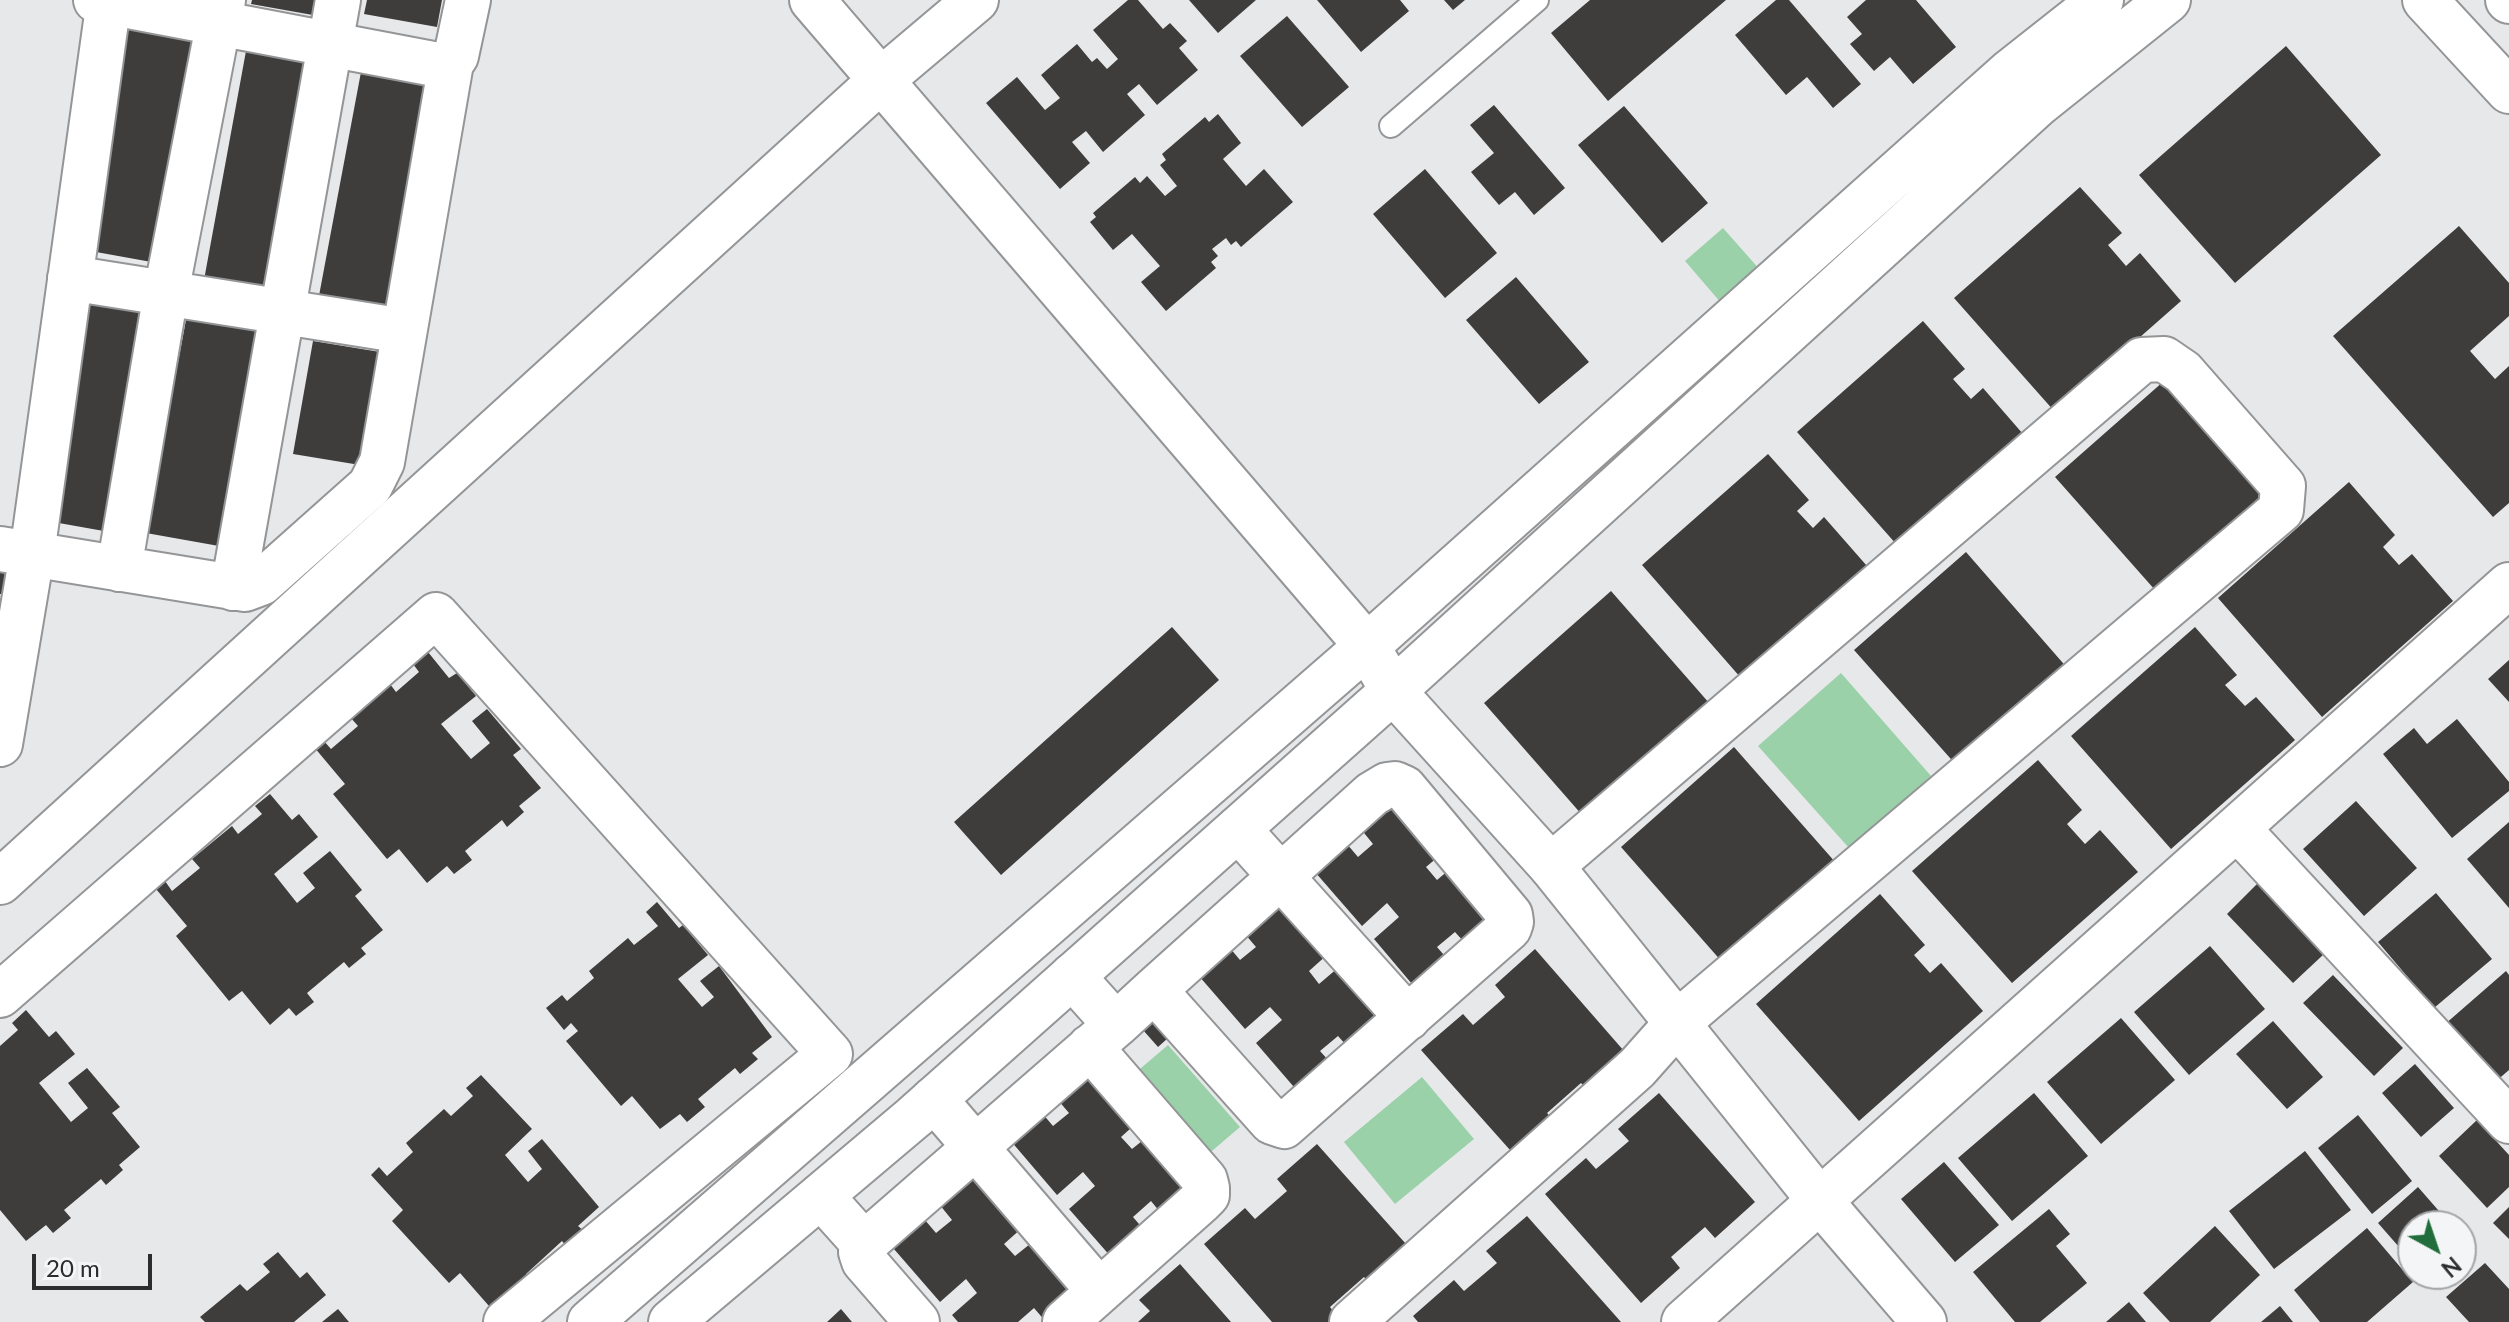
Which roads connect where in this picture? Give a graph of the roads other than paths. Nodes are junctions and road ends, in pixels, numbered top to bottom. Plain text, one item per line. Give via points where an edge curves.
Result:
1 (338, 0) edge
2 (468, 0) edge
3 (812, 0) edge
4 (976, 0) edge
5 (1537, 0) edge
6 (2101, 0) edge
7 (2168, 0) edge
8 (2425, 0) edge
9 (104, 1) edge
10 (221, 12) edge
11 (329, 45) junction
12 (451, 63) junction
13 (2011, 71) junction
14 (880, 81) junction
15 (2509, 91) edge
16 (2038, 104) junction
17 (1391, 126) dead end
18 (70, 278) junction
19 (166, 293) junction
20 (281, 311) junction
21 (404, 331) junction
22 (16, 552) edge
23 (119, 569) junction
24 (2509, 585) edge
25 (233, 588) junction
26 (1367, 646) junction
27 (1393, 691) junction
28 (0, 744) edge
29 (2237, 828) junction
30 (1238, 829) junction
31 (1551, 866) junction
32 (1281, 876) junction
33 (0, 882) edge
34 (1072, 976) junction
35 (1154, 990) junction
36 (0, 995) edge
37 (1408, 1018) junction
38 (934, 1020) junction
39 (1677, 1023) junction
40 (1103, 1036) junction
41 (971, 1066) junction
42 (934, 1099) junction
43 (2509, 1121) edge
44 (976, 1146) junction
45 (821, 1196) junction
46 (1820, 1201) junction
47 (864, 1244) junction
48 (1099, 1291) junction
49 (506, 1322) edge
50 (590, 1322) edge
51 (671, 1322) edge
52 (917, 1322) edge
53 (1065, 1322) edge
54 (1352, 1322) edge
55 (1684, 1322) edge
56 (1924, 1322) edge

1 - 11 street
2 - 12 street via 460,48
3 - 14 street
4 - 14 street
5 - 17 lane
6 - 13 street
7 - 16 street
8 - 15 street
9 - 10 street
9 - 18 street
10 - 11 street
10 - 19 street
11 - 12 street
11 - 20 street
12 - 21 street
13 - 16 street
13 - 26 street
14 - 26 street
14 - 33 street
16 - 27 street
18 - 19 street
18 - 22 street
19 - 20 street
19 - 23 street
20 - 21 street
20 - 25 street
21 - 25 street via 377,476 261,583
22 - 23 street
22 - 28 street
23 - 25 street
24 - 29 street
26 - 27 street
26 - 38 street
27 - 30 street
27 - 31 street
29 - 43 street
29 - 46 street
30 - 32 street
30 - 34 street
31 - 39 street
31 - 39 street via 2142,360 2164,359 2183,372 2283,486 2281,510 2272,518
32 - 35 street
32 - 37 street
32 - 37 street via 1372,794 1387,785 1404,788 1511,922
34 - 40 street
34 - 41 street
35 - 37 street via 1278,1126 1290,1123
35 - 40 street
36 - 49 street via 436,615 830,1054
38 - 41 street
38 - 50 street
39 - 46 street
39 - 54 street via 1637,1068
40 - 44 street
40 - 48 street via 1205,1180 1207,1195
41 - 42 street
42 - 44 street
42 - 45 street
44 - 47 street
44 - 48 street
45 - 47 street
45 - 51 street
46 - 55 street
46 - 56 street
47 - 52 street via 864,1261
48 - 53 street

